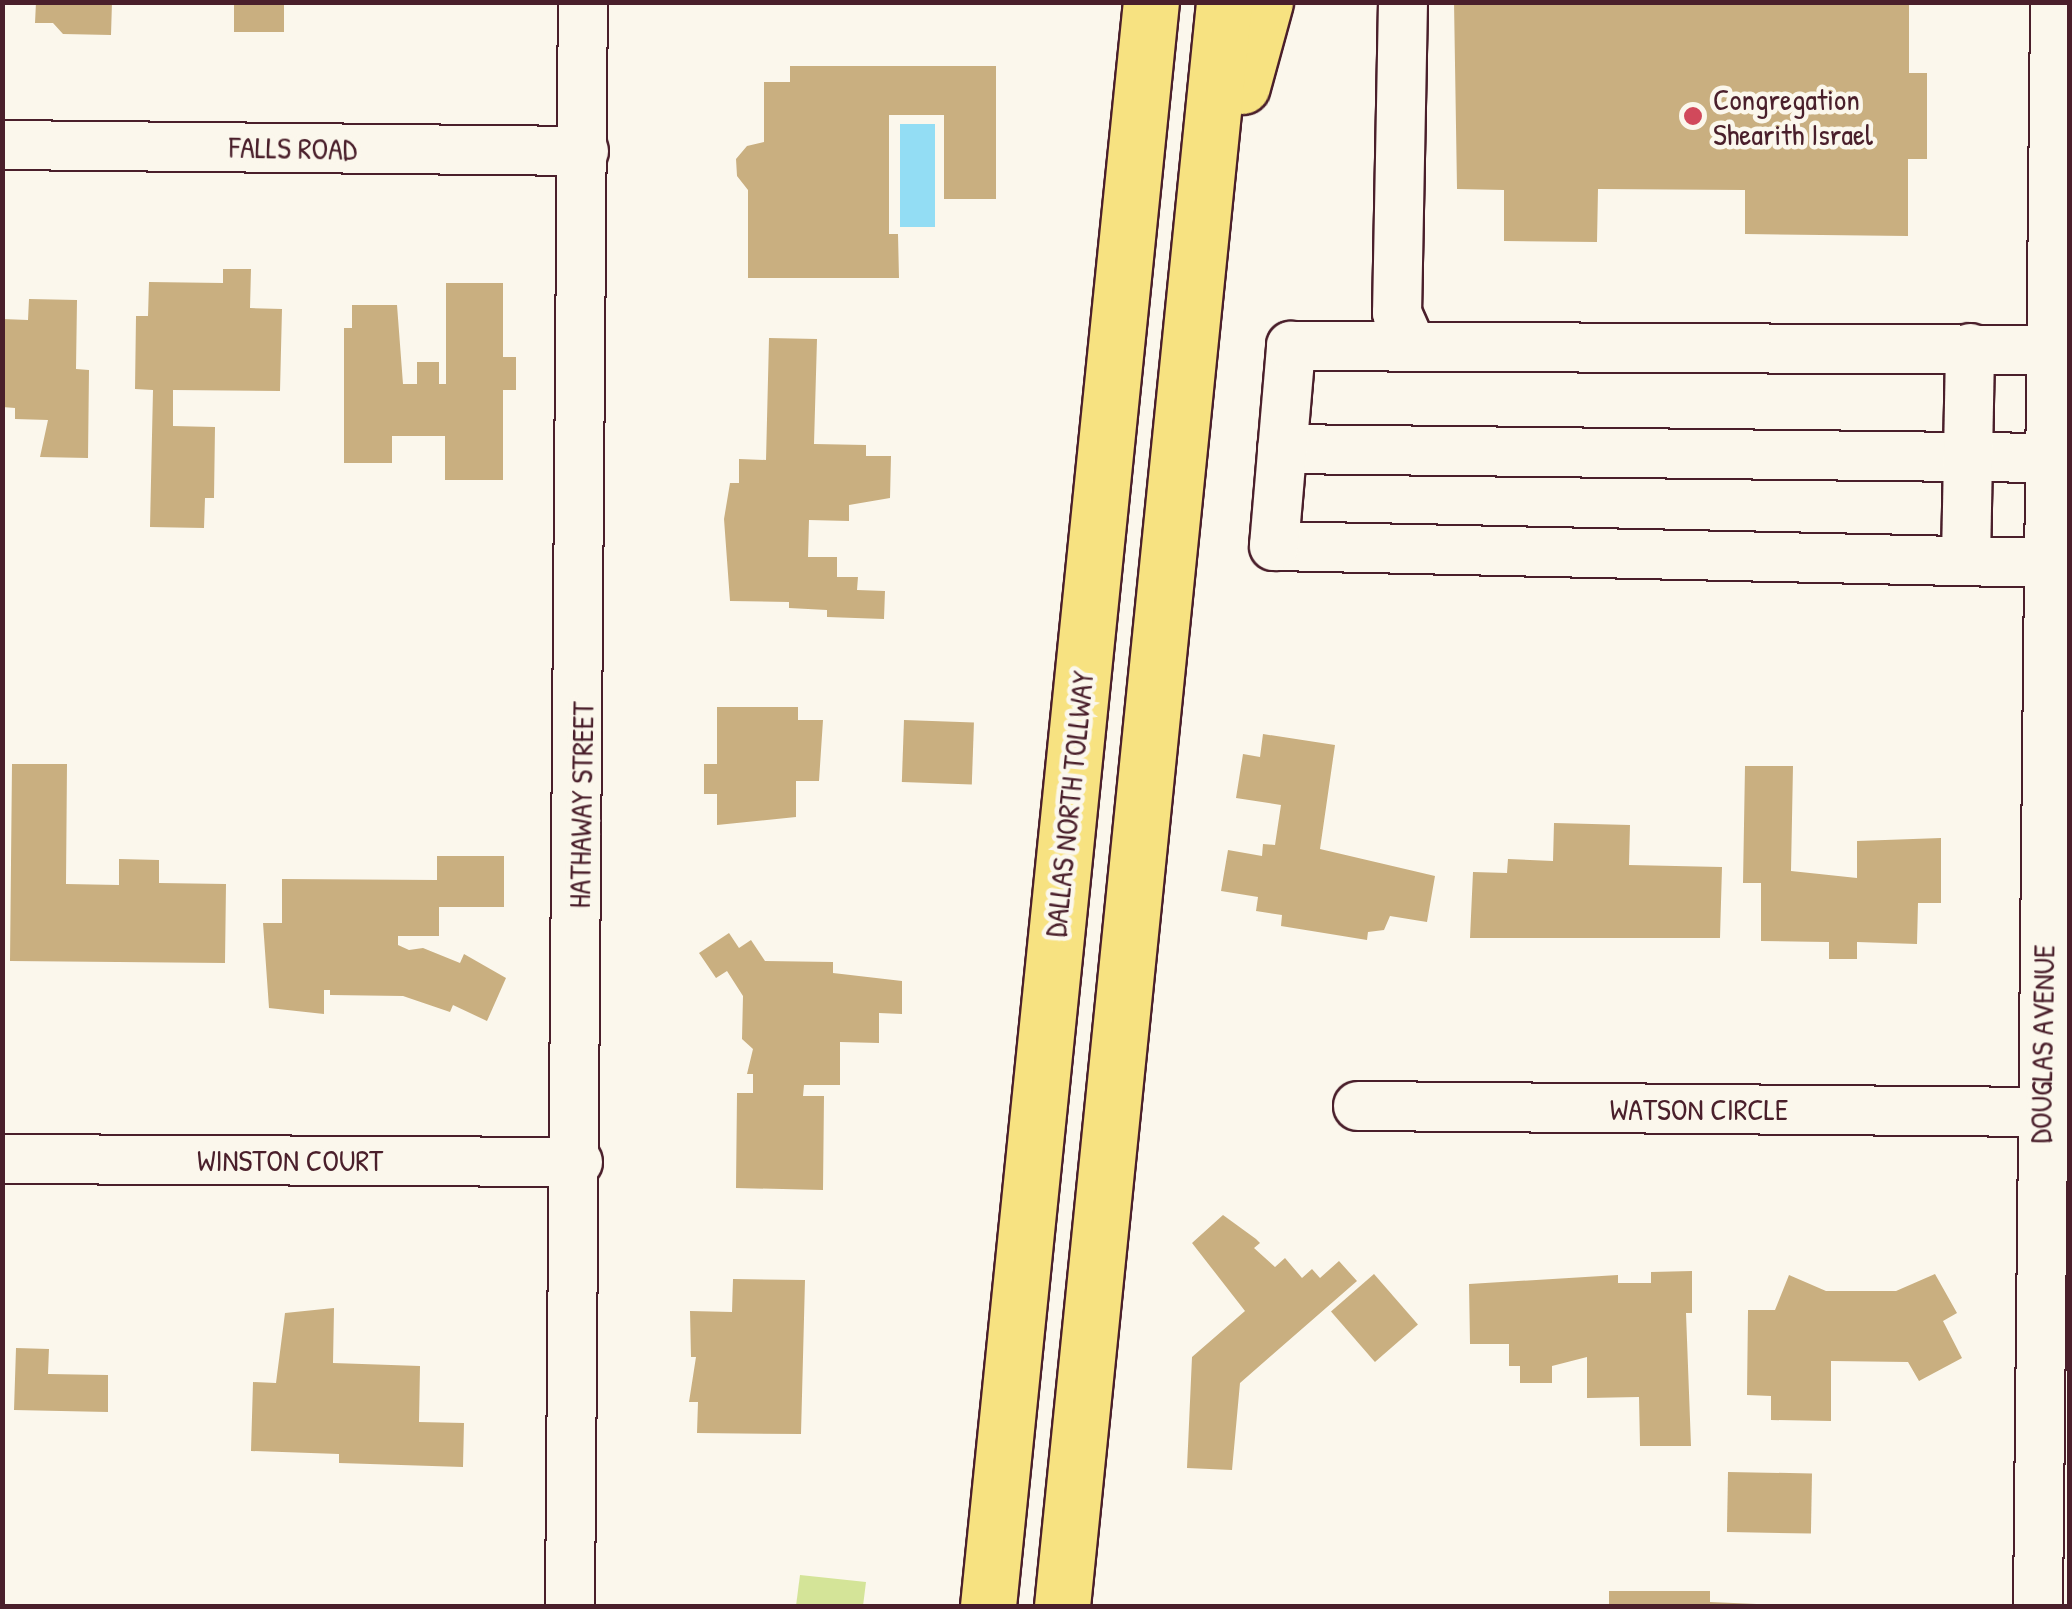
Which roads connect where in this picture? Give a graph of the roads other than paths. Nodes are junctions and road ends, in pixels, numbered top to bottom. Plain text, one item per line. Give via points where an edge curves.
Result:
1 (583, 2) edge
2 (1134, 2) edge
3 (1152, 2) edge
4 (1224, 2) edge
5 (1265, 2) edge
6 (1402, 2) edge
7 (2055, 2) edge
8 (1140, 120) junction
9 (2062, 122) edge
10 (2, 145) edge
11 (584, 152) junction
12 (1200, 238) junction
13 (1412, 347) junction
14 (1970, 348) junction
15 (2050, 350) junction
16 (1282, 449) junction
17 (1969, 456) junction
18 (2047, 458) junction
19 (1966, 560) junction
20 (2049, 563) junction
21 (2058, 791) edge
22 (1358, 1106) dead end
23 (2040, 1112) junction
24 (2, 1159) edge
25 (578, 1162) junction
26 (2054, 1482) edge
27 (570, 1606) edge
28 (988, 1606) edge
29 (1062, 1606) edge
30 (2038, 1606) edge

1 - 11 street, HATHAWAY STREET
2 - 8 highway
3 - 8 highway, DALLAS NORTH TOLLWAY
4 - 12 highway
5 - 12 highway
6 - 13 street via 1397,313
7 - 9 street, DOUGLAS AVENUE
8 - 28 highway, DALLAS NORTH TOLLWAY
9 - 15 street, DOUGLAS AVENUE
10 - 11 street, FALLS ROAD
11 - 25 street, HATHAWAY STREET
12 - 29 highway
13 - 14 street
13 - 16 street via 1291,346
14 - 15 street
14 - 17 street
15 - 18 street, DOUGLAS AVENUE
16 - 17 street
16 - 19 street via 1274,546
17 - 18 street
17 - 19 street
18 - 20 street, DOUGLAS AVENUE
19 - 20 street
20 - 21 street, DOUGLAS AVENUE
21 - 23 street, DOUGLAS AVENUE
22 - 23 street, WATSON CIRCLE
23 - 26 street, DOUGLAS AVENUE
24 - 25 street, WINSTON COURT
25 - 27 street, HATHAWAY STREET
26 - 30 street, DOUGLAS AVENUE

